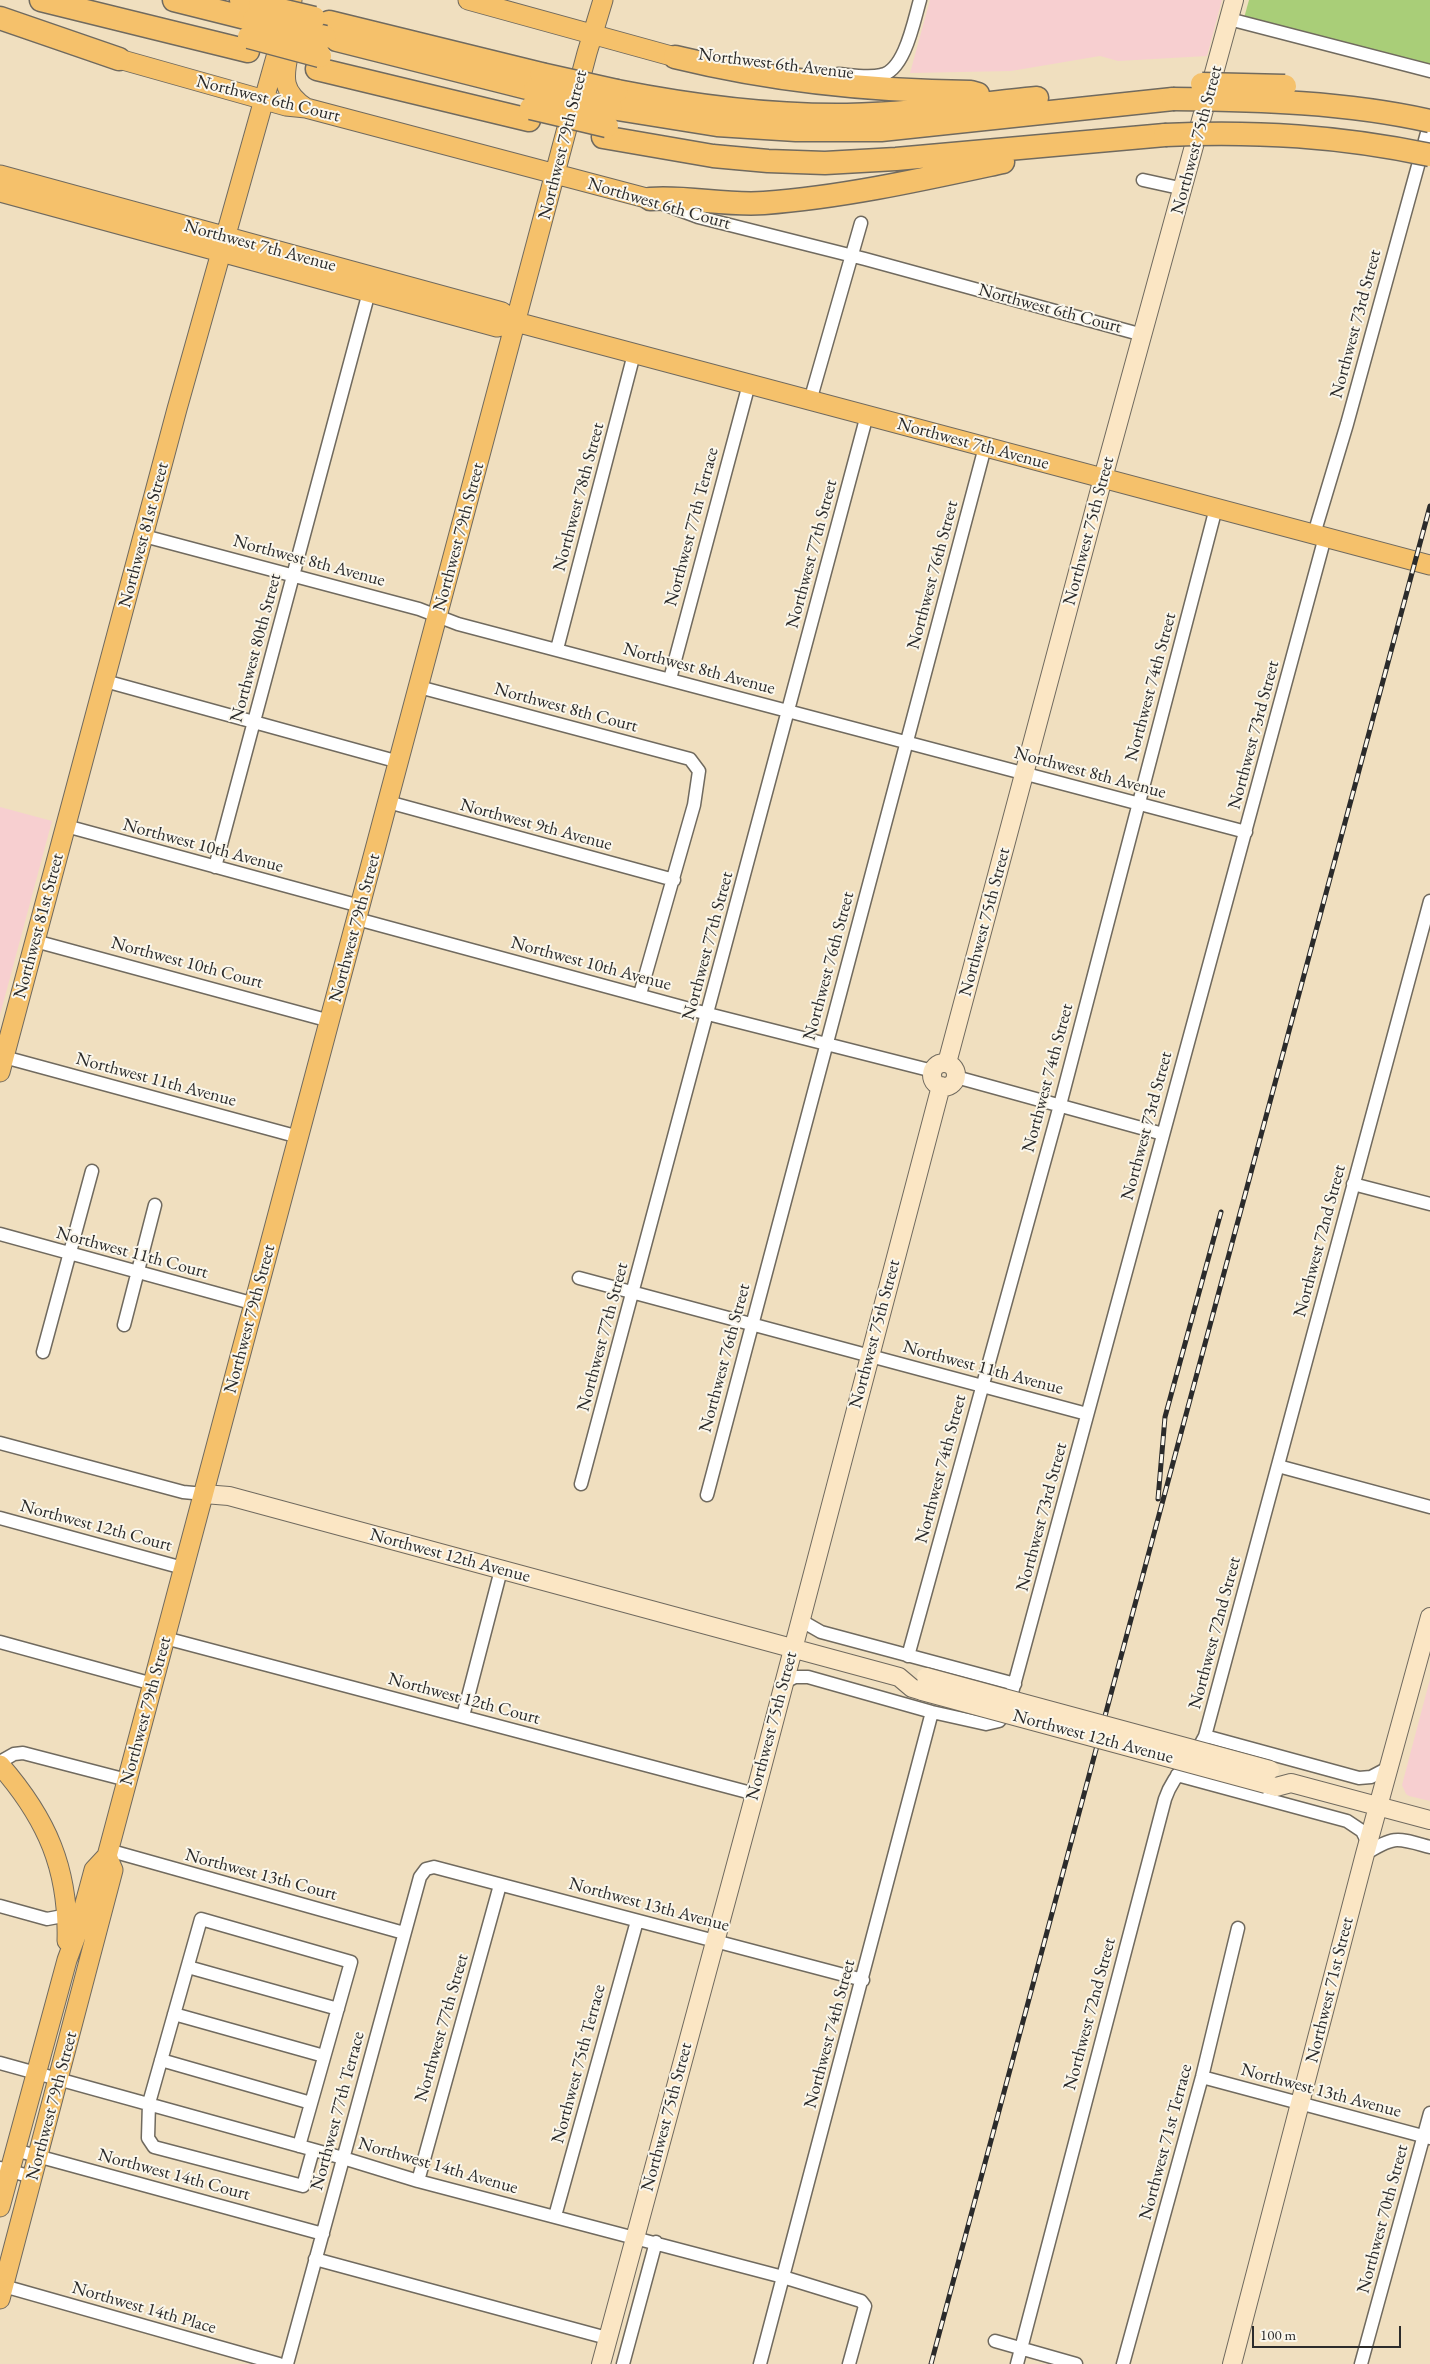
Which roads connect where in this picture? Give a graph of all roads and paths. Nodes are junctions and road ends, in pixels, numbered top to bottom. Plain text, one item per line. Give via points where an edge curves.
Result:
1 (41, 0) edge
2 (103, 0) edge
3 (174, 0) edge
4 (292, 0) edge
5 (303, 0) edge
6 (468, 0) edge
7 (603, 0) edge
8 (920, 0) edge
9 (1234, 0) edge
10 (0, 18) edge
11 (1230, 19) junction
12 (250, 22) edge
13 (0, 30) edge
14 (592, 34) junction
15 (323, 46) junction
16 (675, 58) junction
17 (119, 59) junction
18 (1430, 71) edge
19 (1175, 92) junction
20 (534, 98) junction
21 (264, 100) junction
22 (1000, 101) junction
23 (1430, 105) edge
24 (306, 108) junction
25 (610, 116) junction
26 (1430, 122) edge
27 (1166, 129) junction
28 (1107, 140) junction
29 (1430, 143) edge
30 (1430, 155) edge
31 (556, 174) junction
32 (0, 175) edge
33 (1143, 180) dead end
34 (1184, 189) junction
35 (0, 192) edge
36 (650, 200) junction
37 (861, 223) dead end
38 (223, 244) junction
39 (851, 256) junction
40 (369, 292) junction
41 (516, 322) junction
42 (1143, 335) junction
43 (634, 354) junction
44 (749, 384) junction
45 (810, 400) junction
46 (867, 416) junction
47 (985, 447) junction
48 (1103, 478) junction
49 (1216, 508) junction
50 (144, 536) junction
51 (1319, 536) junction
52 (1430, 565) edge
53 (293, 575) junction
54 (438, 616) junction
55 (557, 649) junction
56 (670, 679) junction
57 (105, 681) junction
58 (419, 687) junction
59 (788, 711) junction
60 (254, 722) junction
61 (907, 742) junction
62 (399, 762) junction
63 (1024, 774) junction
64 (388, 802) junction
65 (1138, 804) junction
66 (66, 826) junction
67 (1246, 832) junction
68 (215, 868) junction
69 (674, 880) junction
70 (1430, 901) edge
71 (359, 912) junction
72 (35, 941) junction
73 (640, 994) junction
74 (708, 1014) junction
75 (330, 1022) junction
76 (827, 1044) junction
77 (2, 1064) edge
78 (944, 1074) junction
79 (1060, 1106) junction
80 (1163, 1134) junction
81 (299, 1137) junction
82 (92, 1171) dead end
83 (1354, 1184) junction
84 (1430, 1204) edge
85 (155, 1205) dead end
86 (0, 1234) edge
87 (70, 1254) junction
88 (137, 1273) junction
89 (579, 1278) dead end
90 (634, 1293) junction
91 (255, 1304) junction
92 (124, 1325) dead end
93 (752, 1325) junction
94 (43, 1352) dead end
95 (869, 1356) junction
96 (981, 1386) junction
97 (1087, 1414) junction
98 (0, 1443) edge
99 (1278, 1466) junction
100 (581, 1484) dead end
101 (204, 1494) junction
102 (708, 1495) dead end
103 (1430, 1507) edge
104 (0, 1518) edge
105 (184, 1568) junction
106 (501, 1570) junction
107 (1430, 1617) edge
108 (800, 1620) junction
109 (165, 1638) junction
110 (0, 1642) edge
111 (792, 1649) junction
112 (908, 1656) junction
113 (783, 1683) junction
114 (152, 1684) junction
115 (1015, 1684) junction
116 (932, 1712) junction
117 (463, 1716) junction
118 (999, 1721) joint
119 (1205, 1736) junction
120 (0, 1764) edge
121 (1388, 1768) junction
122 (1177, 1775) junction
123 (127, 1780) junction
124 (755, 1794) junction
125 (1378, 1806) junction
126 (1430, 1820) edge
127 (1430, 1846) edge
128 (1366, 1849) junction
129 (108, 1853) junction
130 (426, 1869) joint
131 (500, 1885) junction
132 (0, 1906) edge
133 (68, 1915) junction
134 (637, 1920) junction
135 (1238, 1928) dead end
136 (404, 1933) junction
137 (714, 1940) junction
138 (67, 1960) junction
139 (188, 1967) junction
140 (863, 1980) junction
141 (338, 2010) junction
142 (174, 2014) junction
143 (324, 2056) junction
144 (161, 2060) junction
145 (0, 2064) edge
146 (36, 2074) junction
147 (1202, 2077) junction
148 (59, 2080) junction
149 (149, 2103) junction
150 (311, 2103) junction
151 (1301, 2103) junction
152 (1430, 2113) edge
153 (1427, 2138) edge
154 (298, 2146) junction
155 (15, 2150) junction
156 (313, 2150) junction
157 (38, 2156) junction
158 (343, 2158) junction
159 (5, 2169) edge
160 (32, 2177) junction
161 (418, 2181) junction
162 (0, 2206) edge
163 (555, 2216) junction
164 (323, 2234) junction
165 (635, 2237) junction
166 (656, 2242) junction
167 (315, 2259) junction
168 (783, 2277) junction
169 (2, 2282) edge
170 (607, 2338) junction
171 (995, 2341) dead end
172 (1021, 2350) junction
173 (279, 2364) edge
174 (287, 2364) edge
175 (601, 2364) edge
176 (623, 2364) edge
177 (760, 2364) edge
178 (850, 2364) edge
179 (1017, 2364) edge
180 (1076, 2364) edge
181 (1123, 2364) edge
182 (1232, 2364) edge
183 (1361, 2364) edge

1 - 12 highway
2 - 12 highway
3 - 12 highway
4 - 21 main road, Northwest 81st Street
5 - 24 main road via 286,63 285,79 288,92
6 - 14 main road, Northwest 6th Avenue
7 - 14 main road, Northwest 79th Street
8 - 16 street, Northwest 6th Avenue via 901,60 882,75 797,70 716,55 689,54
9 - 11 street, Northwest 75th Street
10 - 17 highway
11 - 18 street
11 - 34 street, Northwest 75th Street
12 - 15 highway
12 - 15 highway, bridge
13 - 17 street, Northwest 6th Court
14 - 16 main road, Northwest 6th Avenue
14 - 31 main road, Northwest 79th Street
15 - 20 highway
15 - 20 highway
16 - 22 highway via 787,80 899,91 971,92
17 - 21 main road, Northwest 6th Court
19 - 22 highway
19 - 23 highway, bridge via 1244,84 1292,86
19 - 25 highway via 881,130 796,130
19 - 26 highway, bridge via 1342,105
20 - 25 highway
20 - 25 highway, bridge
21 - 24 main road, Northwest 6th Court
21 - 38 main road, Northwest 81st Street
22 - 25 highway via 848,115 720,108
24 - 31 main road, Northwest 6th Court
25 - 27 highway via 697,142 823,151
25 - 28 highway via 713,156 768,161 825,163 896,159
26 - 51 street, Northwest 73rd Street
27 - 28 highway
27 - 29 highway via 1213,120 1297,123 1350,128
27 - 30 highway, bridge via 1342,139
28 - 36 highway via 818,198 762,203 712,203 669,198
31 - 36 main road, Northwest 6th Court
31 - 41 main road, Northwest 79th Street
32 - 38 main road, Northwest 7th Avenue
33 - 34 street
34 - 42 street, Northwest 75th Street
35 - 38 main road, Northwest 7th Avenue
36 - 39 street, Northwest 6th Court via 698,217
37 - 39 street
38 - 40 main road, Northwest 7th Avenue
38 - 41 main road, Northwest 7th Avenue via 502,312
38 - 50 main road, Northwest 81st Street
39 - 42 street, Northwest 6th Court
39 - 45 street
40 - 41 main road, Northwest 7th Avenue via 497,327
40 - 53 street, Northwest 80th Street
41 - 43 main road, Northwest 7th Avenue
41 - 54 main road, Northwest 79th Street
42 - 48 street, Northwest 75th Street
43 - 44 main road, Northwest 7th Avenue
43 - 55 street, Northwest 78th Street
44 - 45 main road, Northwest 7th Avenue
44 - 56 street, Northwest 77th Terrace
45 - 46 main road, Northwest 7th Avenue
46 - 47 main road, Northwest 7th Avenue
46 - 59 street, Northwest 77th Street
47 - 48 main road, Northwest 7th Avenue
47 - 61 street, Northwest 76th Street
48 - 49 main road, Northwest 7th Avenue
48 - 63 street, Northwest 75th Street
49 - 51 main road, Northwest 7th Avenue
49 - 65 street, Northwest 74th Street
50 - 53 street, Northwest 8th Avenue
50 - 57 main road, Northwest 81st Street
51 - 52 main road, Northwest 7th Avenue
51 - 67 street, Northwest 73rd Street
53 - 54 street, Northwest 8th Avenue
53 - 60 street, Northwest 80th Street
54 - 55 street, Northwest 8th Avenue
54 - 58 main road, Northwest 79th Street
55 - 56 street, Northwest 8th Avenue
56 - 59 street, Northwest 8th Avenue
57 - 60 street
57 - 66 main road, Northwest 81st Street
58 - 62 main road, Northwest 79th Street
58 - 69 street, Northwest 8th Court via 690,759 699,771 694,805
59 - 61 street, Northwest 8th Avenue
59 - 74 street, Northwest 77th Street
60 - 62 street
60 - 68 street, Northwest 80th Street
61 - 63 street, Northwest 8th Avenue
61 - 76 street, Northwest 76th Street
62 - 64 main road, Northwest 79th Street
63 - 65 street, Northwest 8th Avenue
63 - 78 street, Northwest 75th Street
64 - 69 street, Northwest 9th Avenue
64 - 71 main road, Northwest 79th Street
65 - 67 street, Northwest 8th Avenue
65 - 79 street, Northwest 74th Street
66 - 68 street, Northwest 10th Avenue
66 - 72 main road, Northwest 81st Street
67 - 80 street, Northwest 73rd Street
68 - 71 street, Northwest 10th Avenue
69 - 73 street
70 - 83 street, Northwest 72nd Street
71 - 73 street, Northwest 10th Avenue
71 - 75 main road, Northwest 79th Street
72 - 75 street, Northwest 10th Court
72 - 77 main road, Northwest 81st Street
73 - 74 street, Northwest 10th Avenue
74 - 76 street, Northwest 10th Avenue
74 - 90 street, Northwest 77th Street
75 - 81 main road, Northwest 79th Street
76 - 78 street, Northwest 10th Avenue
76 - 93 street, Northwest 76th Street
77 - 81 street, Northwest 11th Avenue
78 - 79 street, Northwest 10th Avenue
78 - 95 street, Northwest 75th Street
79 - 80 street, Northwest 10th Avenue
79 - 96 street, Northwest 74th Street
80 - 97 street, Northwest 73rd Street
81 - 91 main road, Northwest 79th Street
82 - 87 street
83 - 84 street
83 - 99 street, Northwest 72nd Street
85 - 88 street
86 - 87 street, Northwest 11th Court
87 - 88 street, Northwest 11th Court
87 - 94 street
88 - 91 street, Northwest 11th Court
88 - 92 street
89 - 90 street, Northwest 11th Avenue
90 - 93 street, Northwest 11th Avenue
90 - 100 street, Northwest 77th Street
91 - 101 main road, Northwest 79th Street
93 - 95 street, Northwest 11th Avenue
93 - 102 street, Northwest 76th Street
95 - 96 street, Northwest 11th Avenue
95 - 108 street, Northwest 75th Street
96 - 97 street, Northwest 11th Avenue
96 - 112 street, Northwest 74th Street
97 - 115 street, Northwest 73rd Street
98 - 101 street, Northwest 12th Avenue via 183,1492
99 - 103 street
99 - 119 street, Northwest 72nd Street
101 - 105 main road, Northwest 79th Street
101 - 106 street, Northwest 12th Avenue via 229,1496
104 - 105 street, Northwest 12th Court
105 - 109 main road, Northwest 79th Street
106 - 111 street, Northwest 12th Avenue
106 - 117 street
107 - 121 street, Northwest 71st Street
108 - 111 street, Northwest 75th Street
108 - 112 street, Northwest 12th Avenue via 821,1632
109 - 114 main road, Northwest 79th Street
109 - 117 street, Northwest 12th Court
110 - 114 street
111 - 113 street, Northwest 75th Street
111 - 125 street, Northwest 12th Avenue, bridge via 899,1677 917,1674 924,1684 1268,1777 1281,1773 1291,1783
112 - 115 street, Northwest 12th Avenue
113 - 116 street, Northwest 12th Avenue via 795,1677 808,1676
113 - 124 street, Northwest 75th Street
114 - 123 main road, Northwest 79th Street
115 - 118 street, Northwest 73rd Street via 1007,1711
116 - 118 street, Northwest 12th Avenue via 986,1724
116 - 140 street, Northwest 74th Street
117 - 124 street, Northwest 12th Court
119 - 121 street via 1359,1778 1371,1777
119 - 122 street, Northwest 72nd Street via 1196,1753
120 - 123 street via 23,1752
120 - 133 main road via 28,1800 46,1833 63,1879
121 - 125 street, Northwest 71st Street
122 - 128 street, Northwest 12th Avenue via 1347,1821 1362,1831
122 - 172 street, Northwest 72nd Street via 1165,1799
123 - 129 main road, Northwest 79th Street
124 - 137 street, Northwest 75th Street
125 - 126 street, Northwest 12th Avenue
125 - 128 street, Northwest 71st Street
127 - 128 street via 1394,1839
128 - 151 street, Northwest 71st Street
129 - 136 street, Northwest 13th Court
129 - 138 main road, Northwest 79th Street via 94,1870
129 - 148 main road, Northwest 79th Street via 113,1870
130 - 131 street, Northwest 13th Avenue via 434,1867
130 - 136 street, Northwest 77th Terrace via 420,1876
131 - 134 street, Northwest 13th Avenue
131 - 161 street, Northwest 77th Street
132 - 133 street via 47,1919
133 - 138 main road
134 - 137 street, Northwest 13th Avenue
134 - 163 street, Northwest 75th Terrace
135 - 147 street, Northwest 71st Terrace
136 - 158 street, Northwest 77th Terrace
137 - 140 street, Northwest 13th Avenue
137 - 165 street, Northwest 75th Street
138 - 146 main road, Northwest 79th Street
139 - 141 street
139 - 141 street via 201,1919 351,1962
139 - 142 street
140 - 168 street, Northwest 74th Street
141 - 143 street
142 - 143 street
142 - 144 street
143 - 150 street
144 - 149 street
144 - 150 street
145 - 146 street, Northwest 14th Avenue
146 - 148 street, Northwest 14th Avenue
146 - 155 main road, Northwest 79th Street
147 - 151 street, Northwest 13th Avenue
147 - 181 street, Northwest 71st Terrace
148 - 149 street, Northwest 14th Avenue
148 - 157 main road, Northwest 79th Street
149 - 154 street, Northwest 14th Avenue
149 - 156 street via 148,2138 154,2147 303,2186
150 - 154 street
151 - 153 street, Northwest 13th Avenue
151 - 182 street, Northwest 71st Street
152 - 153 street, Northwest 70th Street
153 - 183 street, Northwest 70th Street
154 - 156 street, Northwest 14th Avenue
155 - 157 street, Northwest 14th Court
155 - 159 main road, Northwest 79th Street
156 - 158 street, Northwest 14th Avenue
157 - 160 main road, Northwest 79th Street
157 - 164 street, Northwest 14th Court
158 - 161 street, Northwest 14th Avenue
158 - 164 street, Northwest 77th Terrace
159 - 160 street
159 - 162 main road, Northwest 79th Street
160 - 169 main road, Northwest 79th Street
161 - 163 street, Northwest 14th Avenue
163 - 165 street, Northwest 14th Avenue
164 - 167 street, Northwest 77th Terrace
165 - 166 street, Northwest 14th Avenue
165 - 170 street, Northwest 75th Street
166 - 168 street, Northwest 14th Avenue
166 - 176 street
167 - 170 street
167 - 174 street, Northwest 77th Terrace
168 - 177 street, Northwest 74th Street
168 - 178 street, Northwest 14th Avenue via 861,2301 865,2306
169 - 173 street, Northwest 14th Place
170 - 175 street, Northwest 75th Street
171 - 172 street
172 - 179 street, Northwest 72nd Street
172 - 180 street

